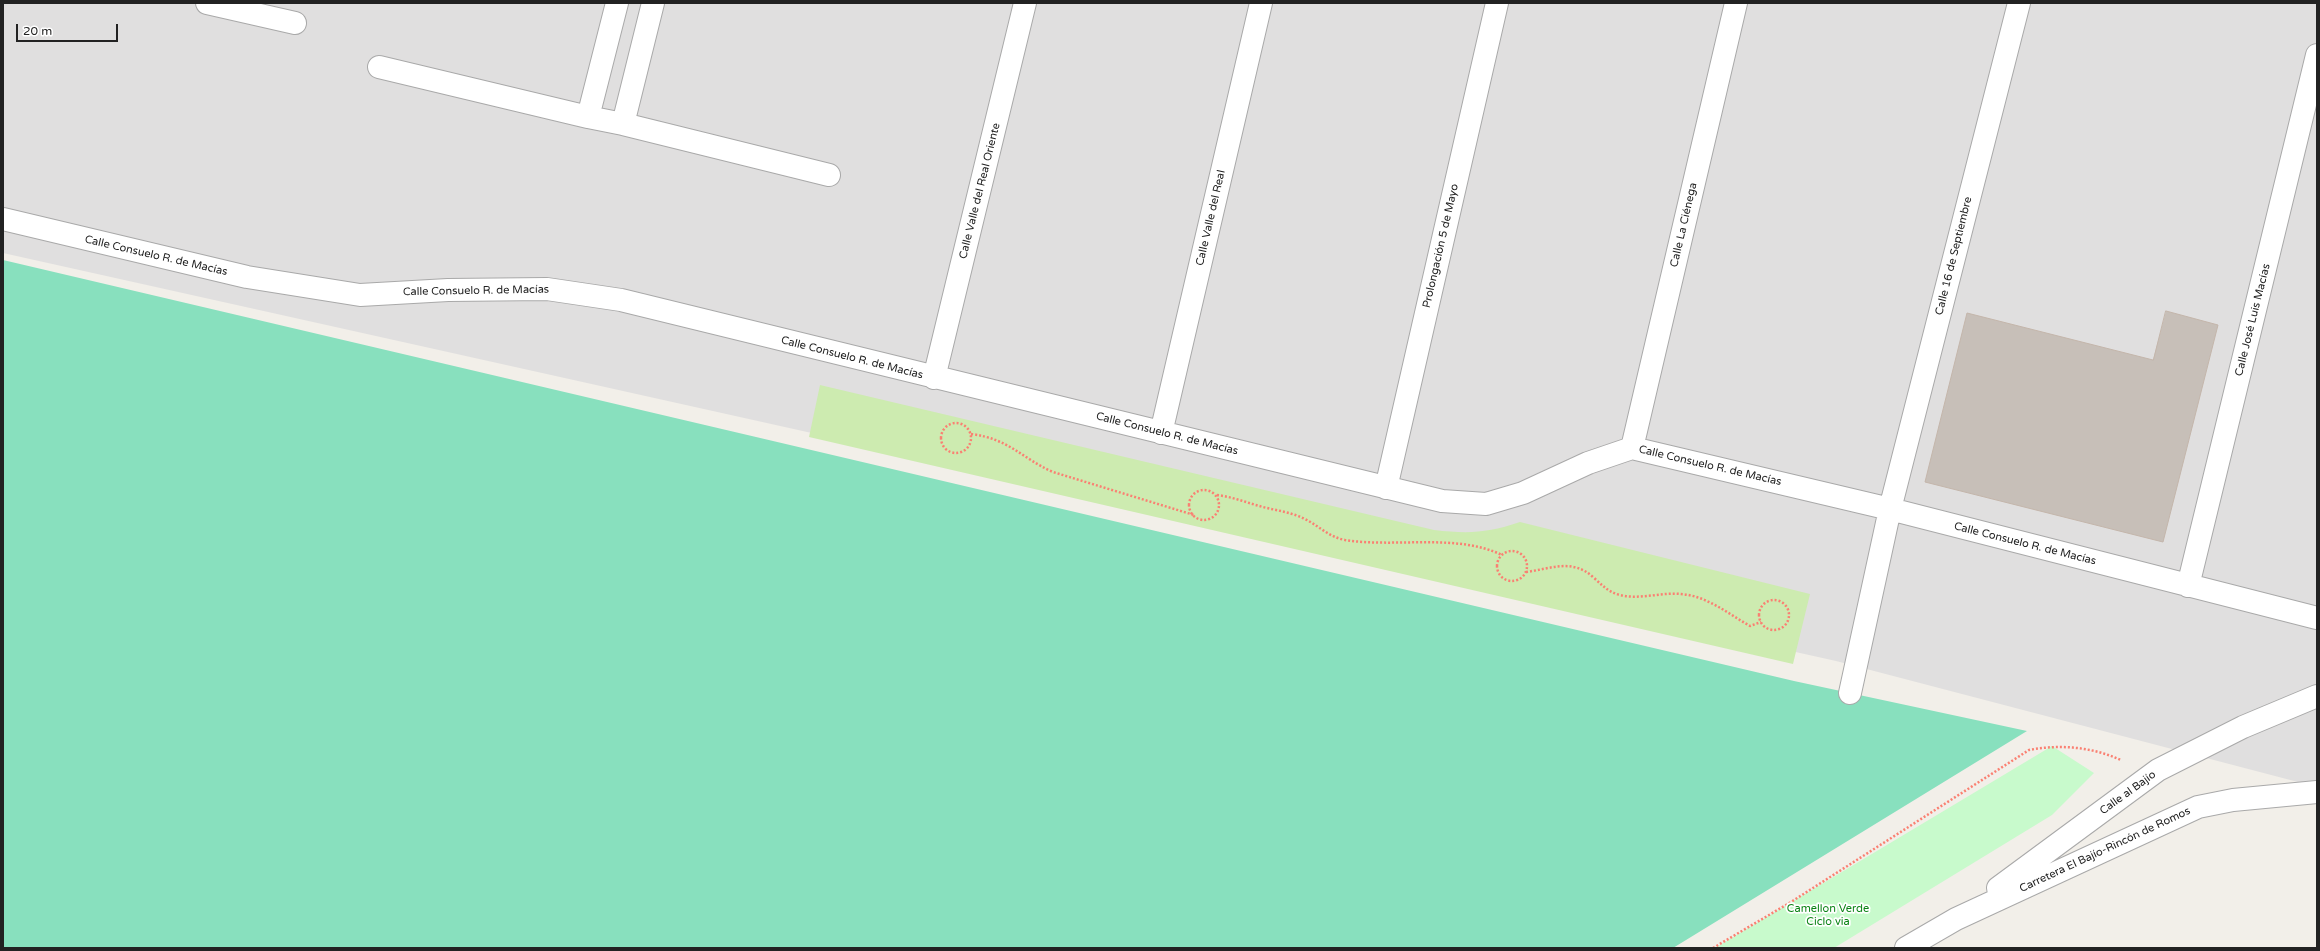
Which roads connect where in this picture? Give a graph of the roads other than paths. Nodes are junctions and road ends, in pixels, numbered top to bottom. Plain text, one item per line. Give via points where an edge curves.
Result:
1 (207, 3) edge
2 (616, 3) edge
3 (653, 3) edge
4 (1025, 3) edge
5 (1261, 3) edge
6 (1497, 3) edge
7 (1736, 3) edge
8 (2019, 3) edge
9 (295, 23) dead end
10 (2317, 54) edge
11 (379, 66) dead end
12 (588, 117) junction
13 (623, 124) junction
14 (829, 175) dead end
15 (3, 219) edge
16 (934, 378) junction
17 (1161, 433) junction
18 (1632, 448) junction
19 (1386, 488) junction
20 (1890, 509) junction
21 (2188, 586) junction
22 (2317, 618) edge
23 (1850, 693) dead end
24 (2317, 696) edge
25 (2317, 792) edge
26 (1956, 919) junction
27 (1906, 948) edge

1 - 9 street
2 - 12 street
3 - 13 street
4 - 16 street, Calle Valle del Real Oriente
5 - 17 street, Calle Valle del Real
6 - 19 street, Prolongación 5 de Mayo
7 - 18 street, Calle La Ciénega
8 - 20 street, Calle 16 de Septiembre
10 - 21 street, Calle José Luis Macías
11 - 12 street
12 - 13 street
13 - 14 street
15 - 16 street, Calle Consuelo R. de Macías via 247,277 360,295 448,290 547,289 622,300
16 - 17 street, Calle Consuelo R. de Macías
17 - 19 street, Calle Consuelo R. de Macías
18 - 19 street, Calle Consuelo R. de Macías via 1588,463 1523,493 1486,504 1442,501
18 - 20 street, Calle Consuelo R. de Macías
20 - 21 street, Calle Consuelo R. de Macías
20 - 23 street, Calle 16 de Septiembre
21 - 22 street, Calle Consuelo R. de Macías
24 - 26 street, Calle al Bajío via 2242,727 2152,775
25 - 26 street, Carretera El Bajío-Rincón de Romos via 2233,800 2198,807
26 - 27 street, Carretera El Bajío-Rincón de Romos

